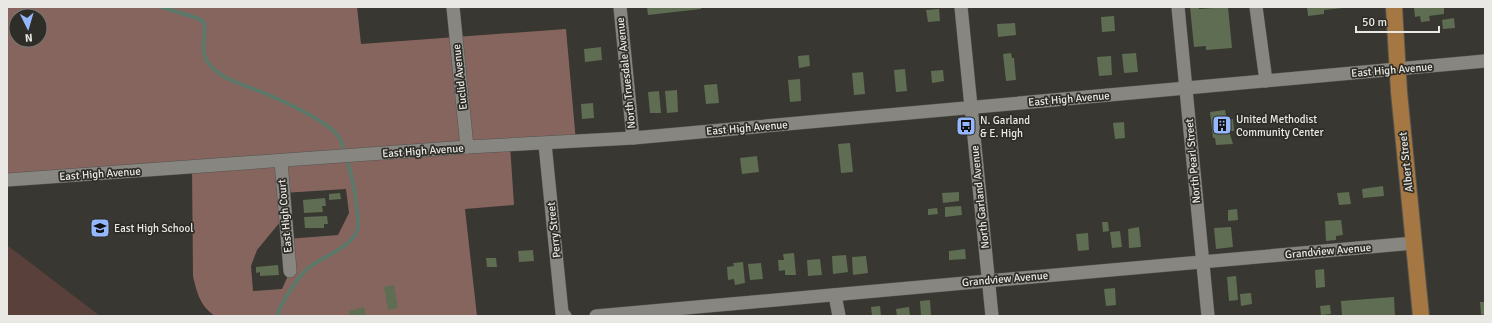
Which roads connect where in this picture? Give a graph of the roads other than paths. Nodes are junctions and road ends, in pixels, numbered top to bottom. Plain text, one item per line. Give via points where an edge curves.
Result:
1 (453, 7) edge
2 (620, 7) edge
3 (961, 7) edge
4 (1178, 7) edge
5 (1256, 7) edge
6 (1394, 7) edge
7 (1485, 62) edge
8 (1398, 69) junction
9 (1266, 81) junction
10 (1186, 88) junction
11 (971, 108) junction
12 (633, 138) junction
13 (545, 144) junction
14 (467, 147) junction
15 (281, 161) junction
16 (7, 180) edge
17 (1414, 243) junction
18 (1202, 262) junction
19 (290, 271) dead end
20 (989, 281) junction
21 (835, 295) junction
22 (656, 313) edge
23 (565, 316) edge
24 (596, 316) edge
25 (839, 316) edge
26 (992, 316) edge
27 (1208, 316) edge
28 (1421, 316) edge

1 - 14 street, Euclid Avenue
2 - 12 street, North Truesdale Avenue
3 - 11 street, North Garland Avenue
4 - 10 street, North Pearl Street
5 - 9 street
6 - 8 main road, Albert Street
7 - 8 street, East High Avenue
8 - 9 street, East High Avenue
8 - 17 main road, Albert Street
9 - 10 street, East High Avenue
10 - 11 street, East High Avenue
10 - 18 street, North Pearl Street
11 - 12 street, East High Avenue
11 - 20 street, North Garland Avenue
12 - 13 street, East High Avenue
13 - 14 street, East High Avenue
13 - 23 street, Perry Street via 562,313
14 - 15 street, East High Avenue
15 - 16 street, East High Avenue
15 - 19 street, East High Court
17 - 18 street, Grandview Avenue
17 - 28 main road, Albert Street
18 - 20 street, Grandview Avenue
18 - 27 street, North Pearl Street
20 - 21 street, Grandview Avenue
20 - 26 street, North Garland Avenue
21 - 22 street, Grandview Avenue
21 - 25 street
22 - 24 street, Grandview Avenue

